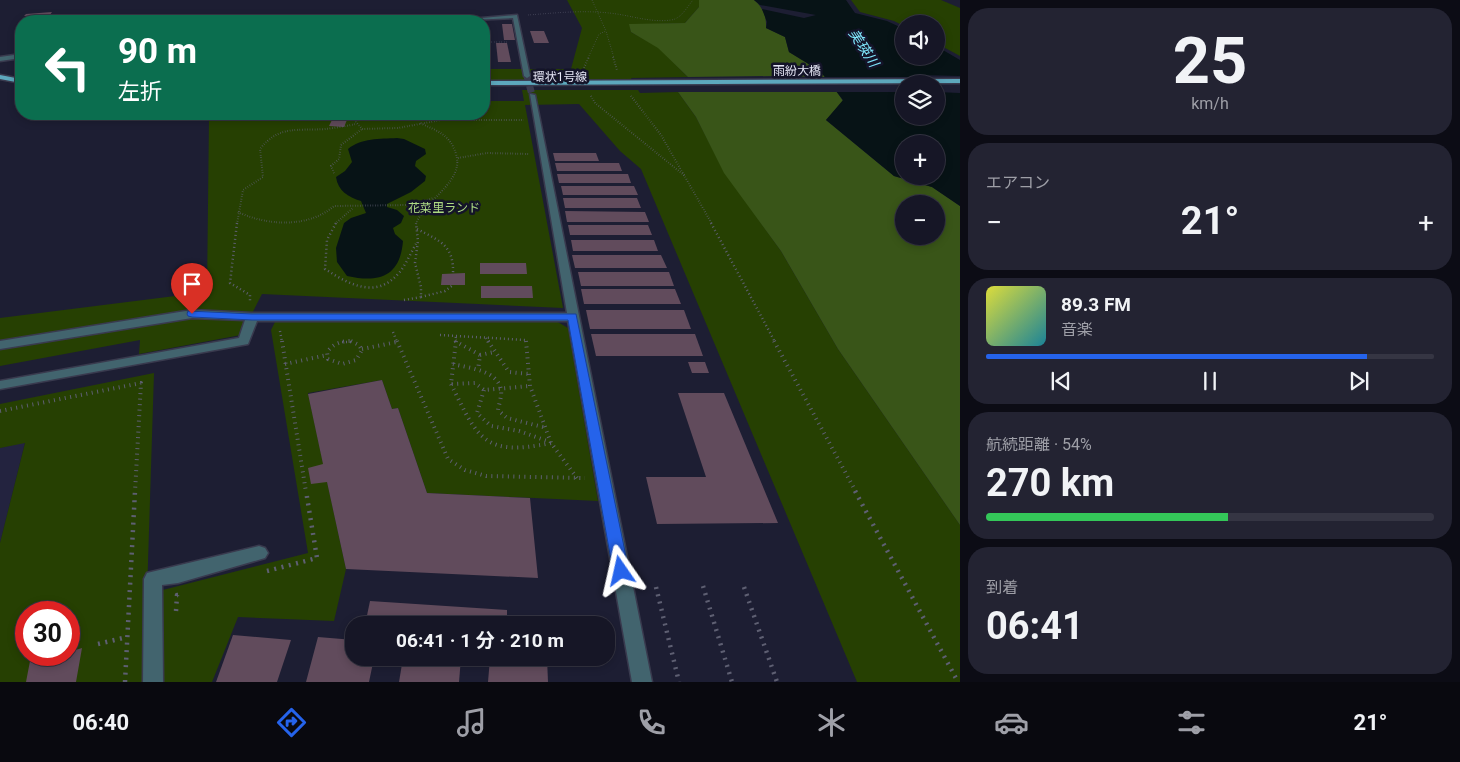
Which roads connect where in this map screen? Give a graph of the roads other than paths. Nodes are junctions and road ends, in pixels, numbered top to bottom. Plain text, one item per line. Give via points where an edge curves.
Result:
1 (490, 18) edge
2 (15, 57) edge
3 (0, 59) edge
4 (527, 76) tunnel mouth
5 (0, 77) edge
6 (15, 80) edge
7 (960, 81) edge
8 (490, 83) edge
9 (622, 85) junction
10 (635, 85) junction
11 (895, 87) edge
12 (945, 87) edge
13 (960, 87) edge
14 (490, 88) edge
15 (532, 95) tunnel mouth
16 (573, 316) junction
17 (251, 320) junction
18 (0, 345) edge
19 (0, 385) edge
20 (260, 554) dead end
21 (153, 682) edge
22 (642, 682) edge

1 - 4 street via 515,16
2 - 3 street
5 - 6 main road
7 - 10 main road, 雨紛大橋
8 - 9 main road, 環状1号線
9 - 10 main road, 環状1号線
9 - 14 main road, 環状1号線
10 - 11 main road, 雨紛大橋
12 - 13 main road
15 - 16 street
16 - 17 street
16 - 22 street
17 - 18 street via 192,314
17 - 19 street via 244,341
20 - 21 street via 154,579

